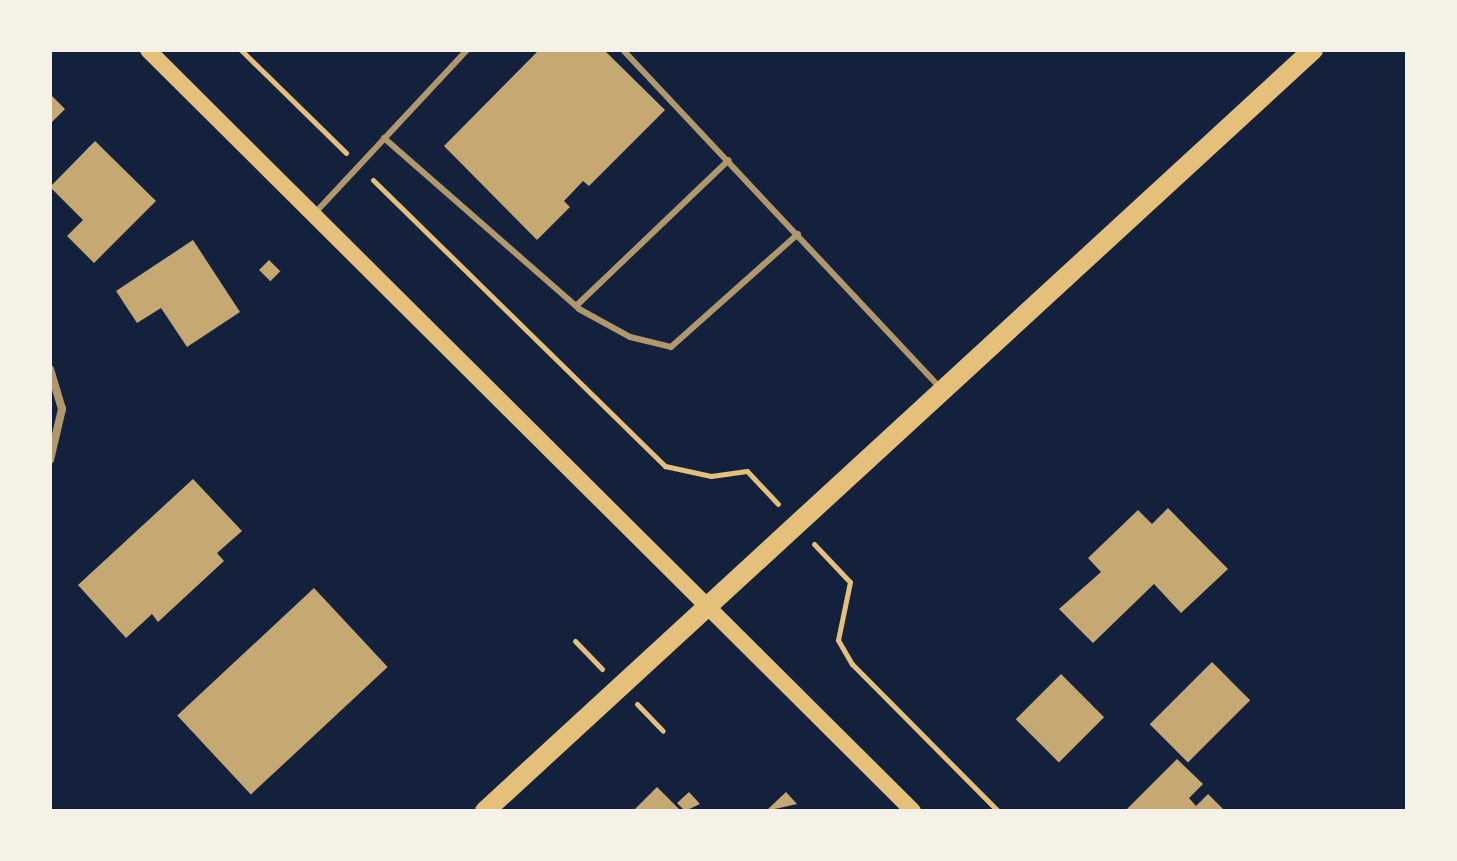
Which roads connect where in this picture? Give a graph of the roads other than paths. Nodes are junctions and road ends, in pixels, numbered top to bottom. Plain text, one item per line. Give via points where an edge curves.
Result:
1 (467, 50) edge
2 (623, 50) edge
3 (1313, 50) edge
4 (154, 52) edge
5 (384, 138) junction
6 (729, 160) junction
7 (312, 215) junction
8 (798, 234) junction
9 (576, 306) junction
10 (50, 369) edge
11 (940, 388) junction
12 (50, 460) edge
13 (702, 604) junction
14 (485, 811) edge
15 (913, 811) edge

1 - 5 lane
2 - 6 lane
3 - 11 main road
4 - 7 main road
5 - 7 lane
5 - 9 lane
6 - 8 lane
6 - 9 lane
7 - 13 main road
8 - 9 lane via 671,347 630,337
8 - 11 lane
10 - 12 street via 62,409
11 - 13 main road
13 - 14 main road
13 - 15 main road

